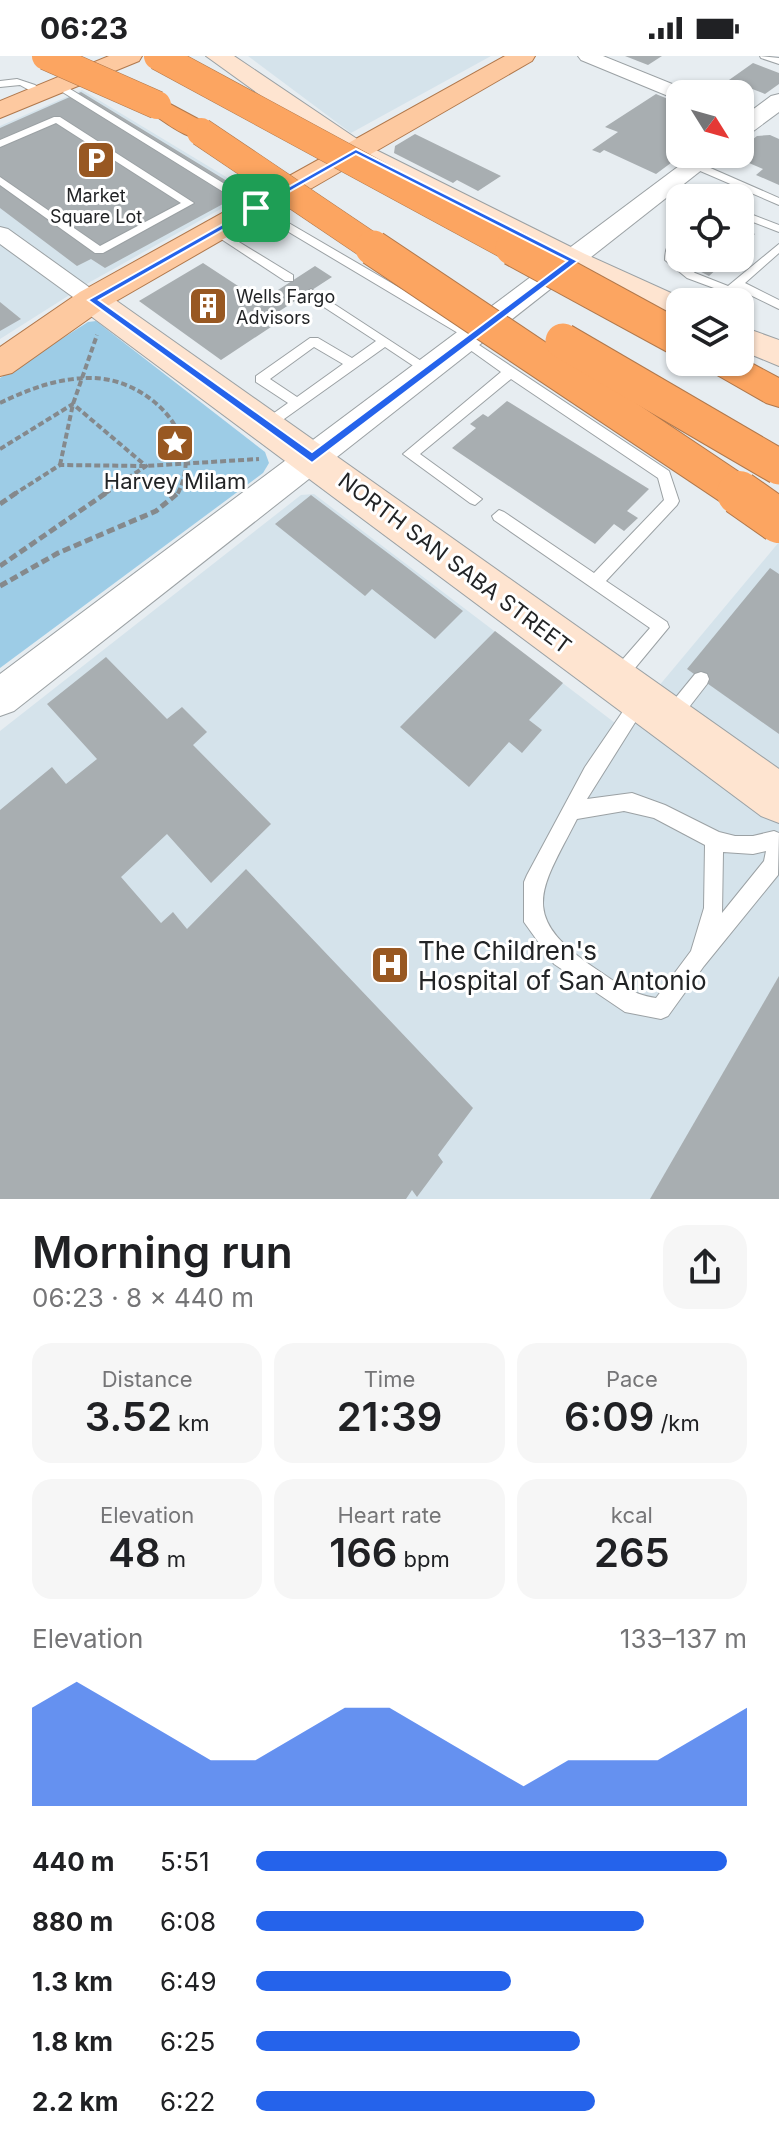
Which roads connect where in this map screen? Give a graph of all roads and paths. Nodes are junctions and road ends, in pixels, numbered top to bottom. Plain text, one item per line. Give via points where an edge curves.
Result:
1 (46, 56) edge
2 (69, 56) edge
3 (130, 56) edge
4 (158, 56) edge
5 (218, 56) edge
6 (523, 56) edge
7 (587, 56) edge
8 (764, 56) edge
9 (778, 60) edge
10 (0, 84) edge
11 (666, 88) edge
12 (50, 89) junction
13 (779, 101) edge
14 (157, 105) junction
15 (0, 110) edge
16 (754, 117) edge
17 (201, 132) junction
18 (150, 143) junction
19 (0, 144) edge
20 (356, 151) junction
21 (119, 158) junction
22 (692, 168) edge
23 (717, 168) edge
24 (0, 180) edge
25 (779, 202) edge
26 (256, 208) junction
27 (754, 219) edge
28 (779, 229) edge
29 (216, 231) junction
30 (0, 234) edge
31 (779, 247) edge
32 (574, 261) junction
33 (685, 272) edge
34 (289, 278) dead end
35 (733, 287) junction
36 (311, 293) dead end
37 (666, 304) edge
38 (779, 305) edge
39 (95, 314) junction
40 (666, 331) edge
41 (469, 339) junction
42 (385, 341) junction
43 (754, 343) edge
44 (779, 354) edge
45 (0, 364) edge
46 (352, 364) junction
47 (429, 370) junction
48 (509, 373) junction
49 (747, 376) edge
50 (83, 378) junction
51 (779, 394) edge
52 (0, 403) edge
53 (297, 403) junction
54 (73, 404) junction
55 (267, 442) junction
56 (0, 449) edge
57 (312, 458) junction
58 (186, 464) junction
59 (60, 465) junction
60 (146, 466) junction
61 (779, 467) edge
62 (475, 499) dead end
63 (0, 504) edge
64 (499, 516) dead end
65 (779, 521) edge
66 (0, 566) edge
67 (595, 582) junction
68 (0, 586) edge
69 (701, 679) dead end
70 (0, 698) edge
71 (641, 700) junction
72 (571, 811) junction
73 (777, 823) edge
74 (714, 840) junction
75 (697, 959) junction

1 - 14 highway, bridge
2 - 14 highway, bridge
3 - 12 main road
4 - 40 highway, bridge
5 - 20 main road
6 - 20 main road
7 - 11 street
8 - 9 lane
10 - 12 lane
12 - 15 main road
12 - 18 lane
13 - 16 street
14 - 17 highway
17 - 61 highway, bridge
17 - 65 highway, bridge
18 - 21 lane
18 - 26 lane
19 - 21 lane via 57,119
20 - 26 main road
20 - 32 main road
21 - 24 lane via 189,203 99,251
22 - 32 street
23 - 25 lane
26 - 29 main road
26 - 41 lane
27 - 28 lane
29 - 34 lane
29 - 39 main road
30 - 39 street
31 - 35 lane
32 - 37 main road
32 - 41 street
33 - 35 lane via 705,283
35 - 38 lane
36 - 42 lane
39 - 45 main road
39 - 50 path via 97,340
39 - 55 main road, NORTH SAN SABA STREET
41 - 47 street
41 - 48 lane
42 - 46 lane
42 - 47 lane
43 - 44 main road
46 - 53 lane
46 - 53 lane via 314,341 261,379
47 - 57 street
48 - 62 lane via 410,454
48 - 67 lane via 664,475 672,501
49 - 51 highway
50 - 52 path via 41,384
50 - 54 path
50 - 58 path via 112,380 140,390 178,426 186,444
53 - 55 lane
54 - 56 path
54 - 59 path
54 - 60 path
55 - 57 main road, NORTH SAN SABA STREET
55 - 58 path
57 - 70 street
57 - 71 main road, NORTH SAN SABA STREET
58 - 60 path
58 - 68 path via 174,499
59 - 60 path
59 - 63 path
60 - 66 path
64 - 67 lane
67 - 71 lane via 661,627
69 - 71 lane
71 - 72 lane
71 - 73 main road, NORTH SAN SABA STREET
72 - 74 lane via 639,803
72 - 75 lane via 534,882 534,922 561,957 632,1005 661,1009
73 - 74 lane via 755,846
73 - 75 lane via 771,868
74 - 75 lane via 714,908

